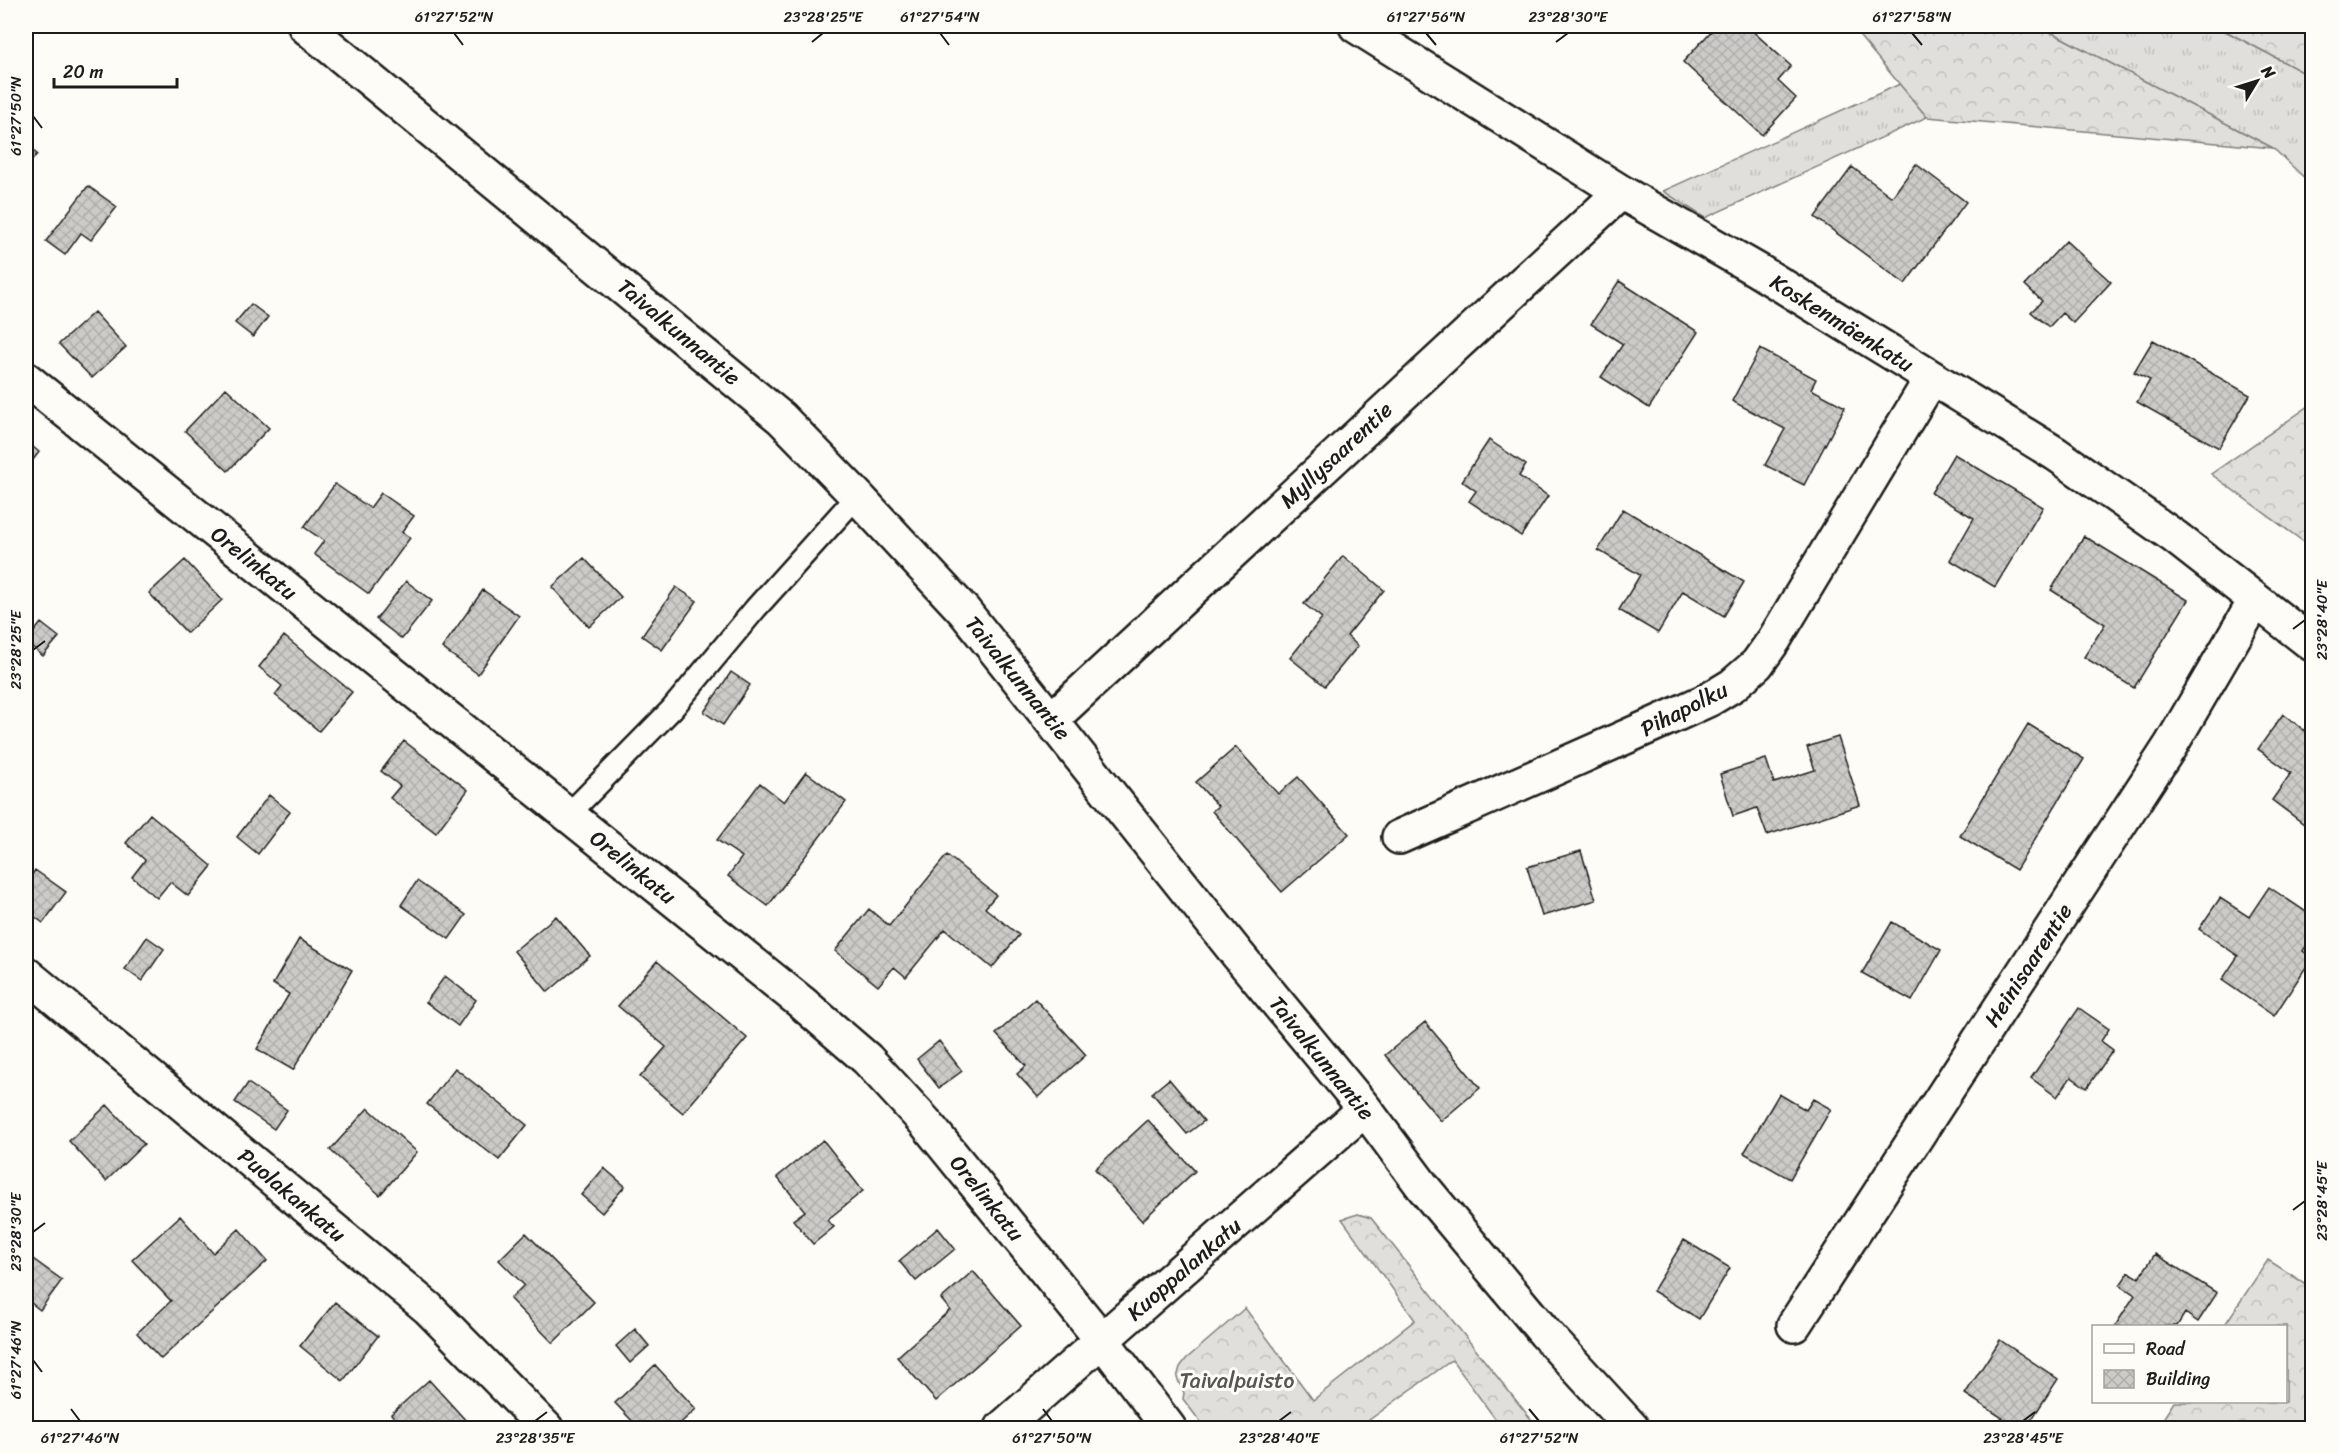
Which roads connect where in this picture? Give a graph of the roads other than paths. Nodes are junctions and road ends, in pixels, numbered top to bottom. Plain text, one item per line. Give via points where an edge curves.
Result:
1 (305, 26) edge
2 (1356, 26) edge
3 (1621, 192) junction
4 (1931, 378) junction
5 (26, 379) edge
6 (857, 496) junction
7 (2255, 601) junction
8 (2313, 644) edge
9 (1052, 719) junction
10 (567, 815) junction
11 (1399, 837) dead end
12 (26, 974) edge
13 (1365, 1109) junction
14 (1794, 1325) dead end
15 (1102, 1340) junction
16 (546, 1428) edge
17 (1002, 1428) edge
18 (1169, 1428) edge
19 (1632, 1428) edge

1 - 6 street, Taivalkunnantie via 781,418
2 - 3 street, Koskenmäenkatu
3 - 4 street, Koskenmäenkatu via 1757,270
3 - 9 street, Myllysaarentie
4 - 7 street, Koskenmäenkatu via 2056,454 2175,537
4 - 11 street, Pihapolku via 1774,640 1757,664 1733,685 1655,724
5 - 10 street, Orelinkatu
6 - 9 street, Taivalkunnantie via 964,611
6 - 10 lane via 756,608 672,710
7 - 8 street, Koskenmäenkatu
7 - 14 street, Heinisaarentie via 2171,745
9 - 13 street, Taivalkunnantie
10 - 15 street, Orelinkatu via 867,1059 925,1122
12 - 16 street, Puolakankatu via 428,1308
13 - 15 street, Kuoppalankatu
13 - 19 street, Taivalkunnantie via 1423,1187 1545,1333
15 - 17 street, Kuoppalankatu
15 - 18 street, Orelinkatu

